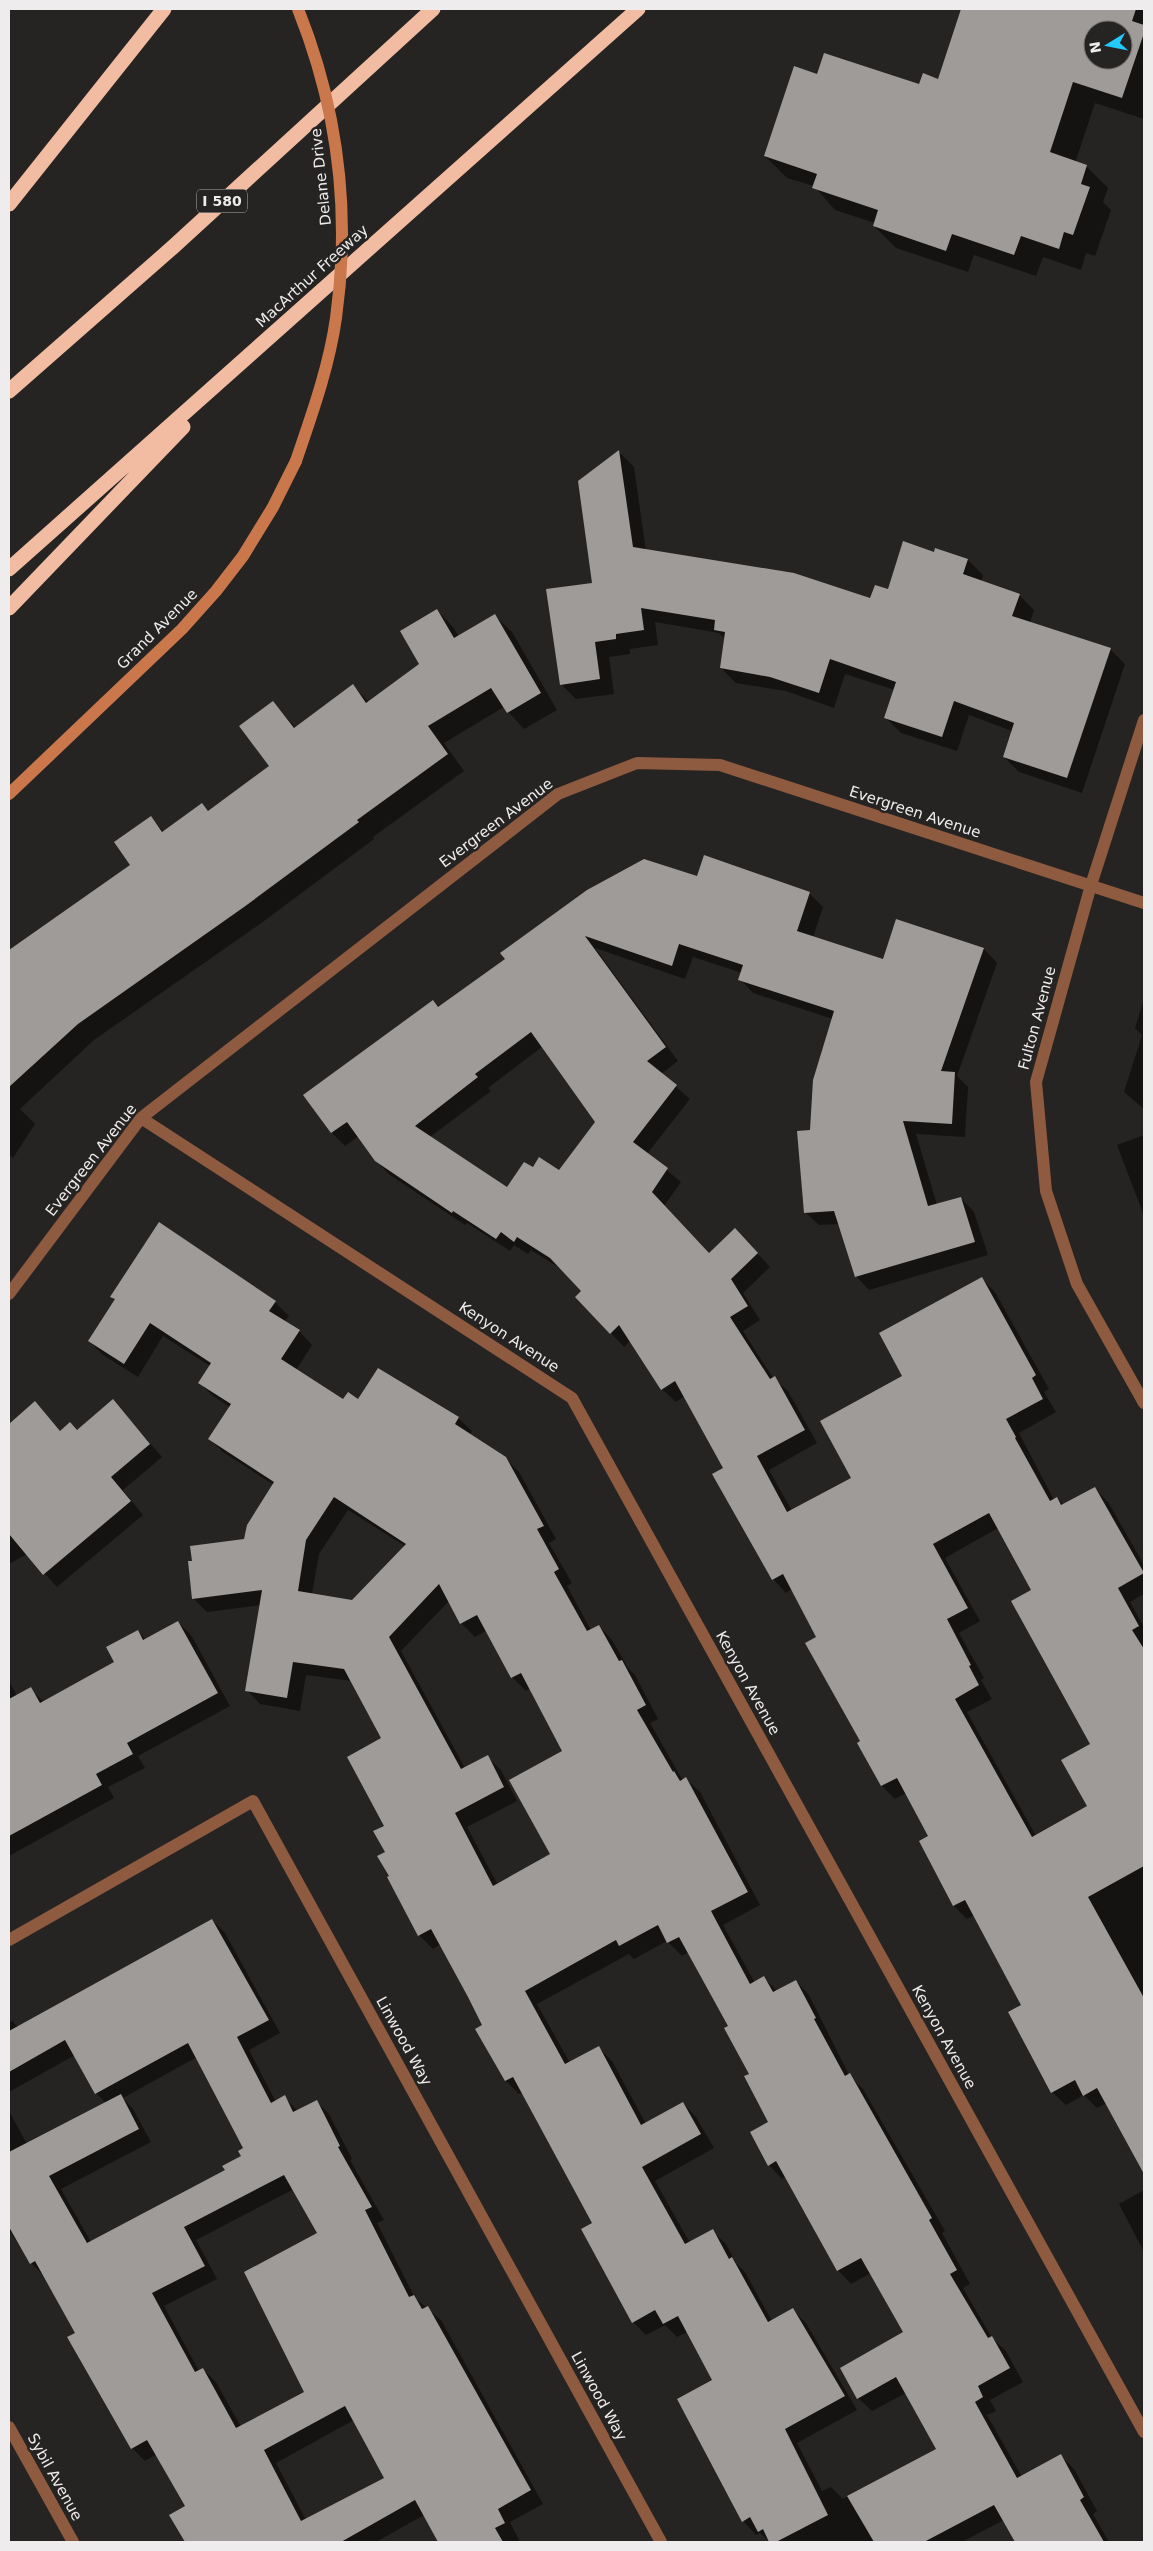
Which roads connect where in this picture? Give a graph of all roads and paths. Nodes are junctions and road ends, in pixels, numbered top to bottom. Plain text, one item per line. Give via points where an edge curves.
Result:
1 (164, 9) edge
2 (298, 9) edge
3 (433, 9) edge
4 (638, 9) edge
5 (9, 204) edge
6 (258, 349) junction
7 (9, 391) edge
8 (296, 461) joint
9 (9, 569) edge
10 (9, 608) edge
11 (1144, 720) edge
12 (9, 794) edge
13 (1091, 885) junction
14 (1144, 903) edge
15 (142, 1118) junction
16 (9, 1294) edge
17 (1144, 1403) edge
18 (9, 1940) edge
19 (9, 2427) edge
20 (1144, 2432) edge
21 (73, 2542) edge
22 (662, 2542) edge

1 - 5 highway
2 - 8 street, Delane Drive, bridge via 322,75 334,129 344,248 336,320 320,387
3 - 7 highway, I 580 via 173,247
4 - 6 highway, MacArthur Freeway
6 - 9 highway, MacArthur Freeway
6 - 10 highway
8 - 12 street, Grand Avenue via 243,556 216,591 182,629
11 - 13 street, Fulton Avenue
13 - 14 street, Evergreen Avenue
13 - 15 street, Evergreen Avenue via 720,766 638,763 558,794
13 - 17 street, Fulton Avenue via 1036,1082 1046,1191 1077,1284
15 - 16 street, Evergreen Avenue
15 - 20 street, Kenyon Avenue via 572,1398
18 - 22 street, Linwood Way via 253,1801
19 - 21 street, Sybil Avenue

